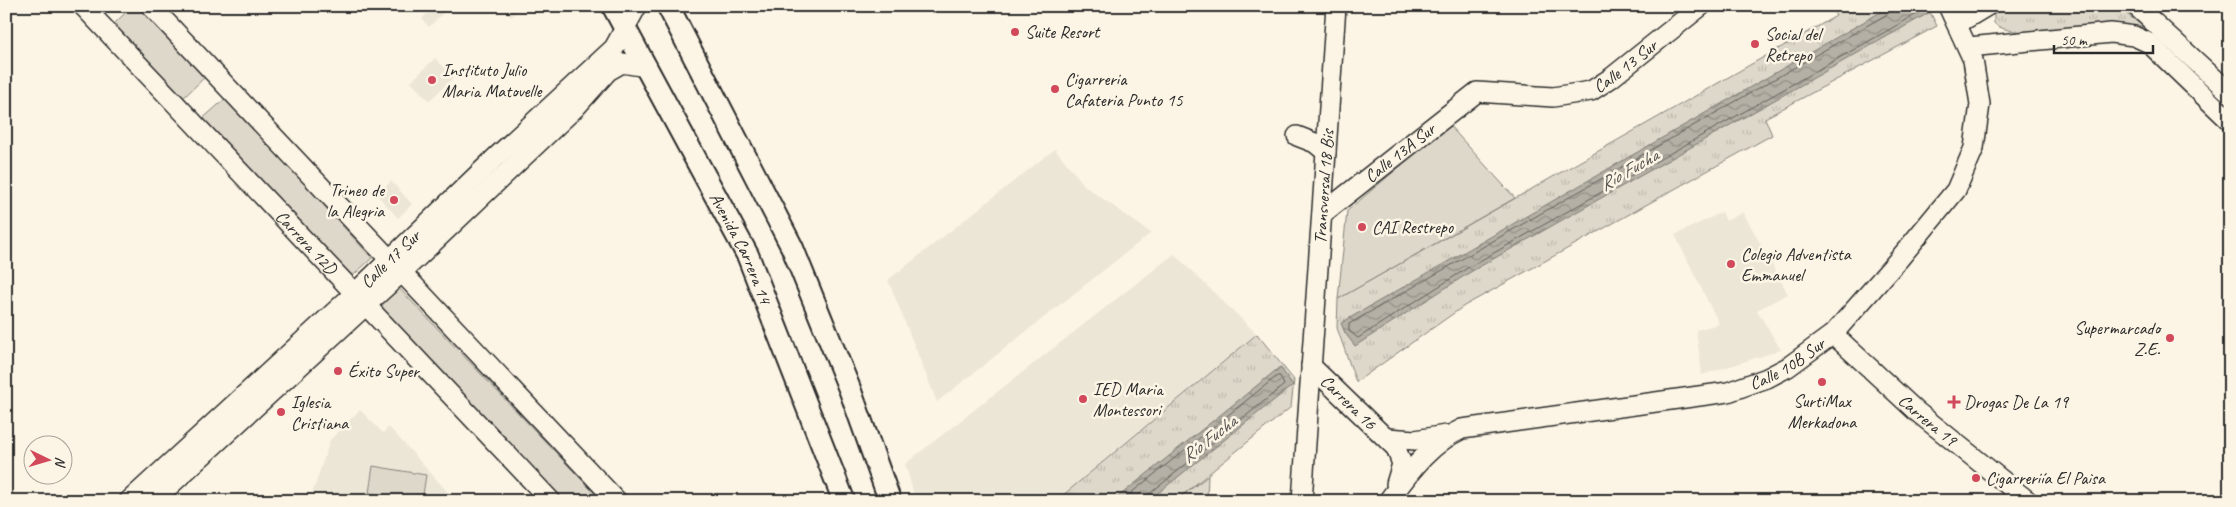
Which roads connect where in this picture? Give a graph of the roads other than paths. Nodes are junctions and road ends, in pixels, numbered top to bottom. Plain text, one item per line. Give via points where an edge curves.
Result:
1 (83, 6) edge
2 (151, 6) edge
3 (613, 6) edge
4 (637, 6) edge
5 (668, 6) edge
6 (1336, 6) edge
7 (1702, 6) edge
8 (1948, 6) edge
9 (1987, 6) edge
10 (2128, 6) edge
11 (2136, 6) edge
12 (1957, 24) junction
13 (626, 29) junction
14 (2143, 39) junction
15 (1969, 47) junction
16 (647, 67) junction
17 (1477, 92) joint
18 (2230, 93) edge
19 (2230, 122) edge
20 (1297, 136) dead end
21 (1325, 161) junction
22 (1360, 184) junction
23 (1322, 214) junction
24 (395, 267) junction
25 (361, 299) junction
26 (1833, 334) junction
27 (1312, 366) junction
28 (1457, 432) junction
29 (1387, 438) junction
30 (129, 501) edge
31 (153, 501) edge
32 (551, 501) edge
33 (617, 501) edge
34 (844, 501) edge
35 (890, 501) edge
36 (1302, 501) edge
37 (1388, 501) edge
38 (2028, 501) edge

1 - 25 street, Carrera 12D
2 - 24 street
3 - 13 main road, Avenida Carrera 14
4 - 13 street, Calle 17 Sur
5 - 35 main road via 792,247
6 - 21 street, Transversal 18 Bis
7 - 17 street, Calle 13 Sur via 1591,91 1553,97
8 - 12 street, Calle 10B Sur
9 - 12 street
10 - 14 street
11 - 18 street
12 - 15 street, Calle 10B Sur
13 - 16 main road, Avenida Carrera 14
13 - 24 street, Calle 17 Sur via 614,48 564,94
14 - 15 street via 2112,33
14 - 19 street
15 - 26 street, Calle 10B Sur via 1979,89 1979,118 1974,148 1961,181 1949,202
16 - 24 street, Calle 17 Sur via 622,63 608,71 576,107
16 - 34 main road, Avenida Carrera 14 via 748,256
17 - 22 street, Calle 13A Sur
20 - 21 street via 1311,142
21 - 22 street via 1339,184
21 - 23 street, Transversal 18 Bis
22 - 23 street, Calle 13A Sur
23 - 27 street, Transversal 18 Bis
24 - 25 street, Calle 17 Sur
24 - 33 street
25 - 30 street, Calle 17 Sur
25 - 31 street, Calle 17 Sur
25 - 32 street, Carrera 12D
26 - 28 street, Calle 10B Sur via 1788,367 1728,392 1480,425
26 - 38 street, Carrera 19 via 1916,411
27 - 29 street, Carrera 16
27 - 36 street, Transversal 18 Bis
28 - 29 street, Carrera 16 via 1424,440
28 - 37 street, Calle 10B Sur via 1425,455
29 - 37 street, Carrera 16 via 1400,454 1402,464

